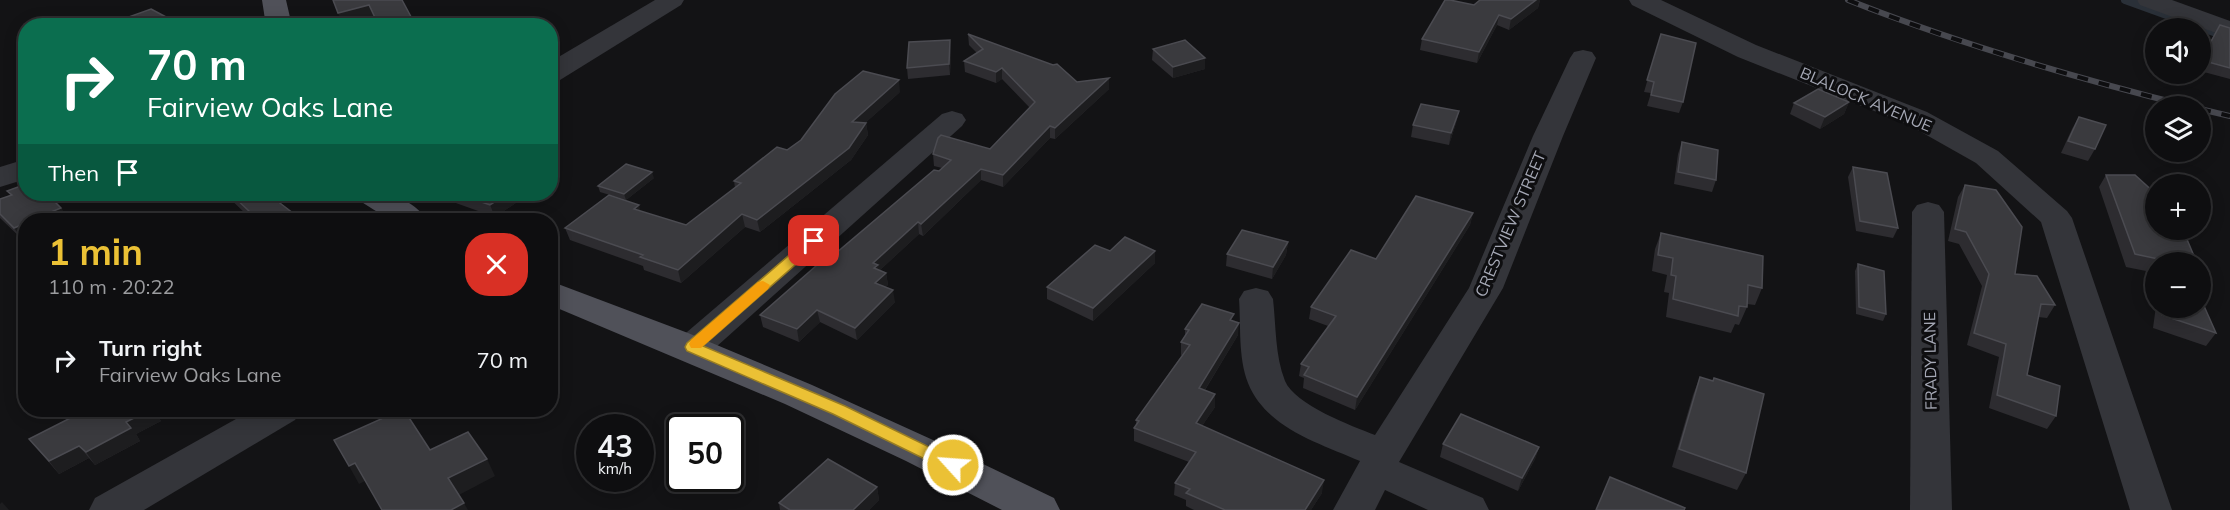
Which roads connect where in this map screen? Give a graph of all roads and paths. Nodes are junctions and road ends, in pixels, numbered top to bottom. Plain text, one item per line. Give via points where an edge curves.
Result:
1 (274, 0) edge
2 (672, 0) edge
3 (1641, 0) edge
4 (2149, 0) edge
5 (277, 18) edge
6 (2230, 30) edge
7 (1583, 58) dead end
8 (558, 69) edge
9 (952, 120) dead end
10 (18, 171) edge
11 (0, 178) edge
12 (382, 201) edge
13 (1928, 212) dead end
14 (400, 213) edge
15 (558, 295) edge
16 (1256, 299) dead end
17 (693, 347) junction
18 (270, 417) edge
19 (1379, 462) junction
20 (110, 510) edge
21 (1039, 510) edge
22 (1354, 510) edge
23 (1468, 510) edge
24 (1932, 510) edge
25 (2151, 510) edge

1 - 5 main road
2 - 8 street
3 - 25 street, BLALOCK AVENUE via 1747,51 1917,117 1987,157 2056,218
4 - 6 street
7 - 19 street, CRESTVIEW STREET via 1486,288
9 - 17 street
10 - 11 street
12 - 14 main road
13 - 24 street, FRADY LANE
15 - 17 main road
16 - 19 street via 1266,382 1272,394 1282,405
17 - 21 main road via 839,410
18 - 20 street
19 - 22 street, CRESTVIEW STREET
19 - 23 street

